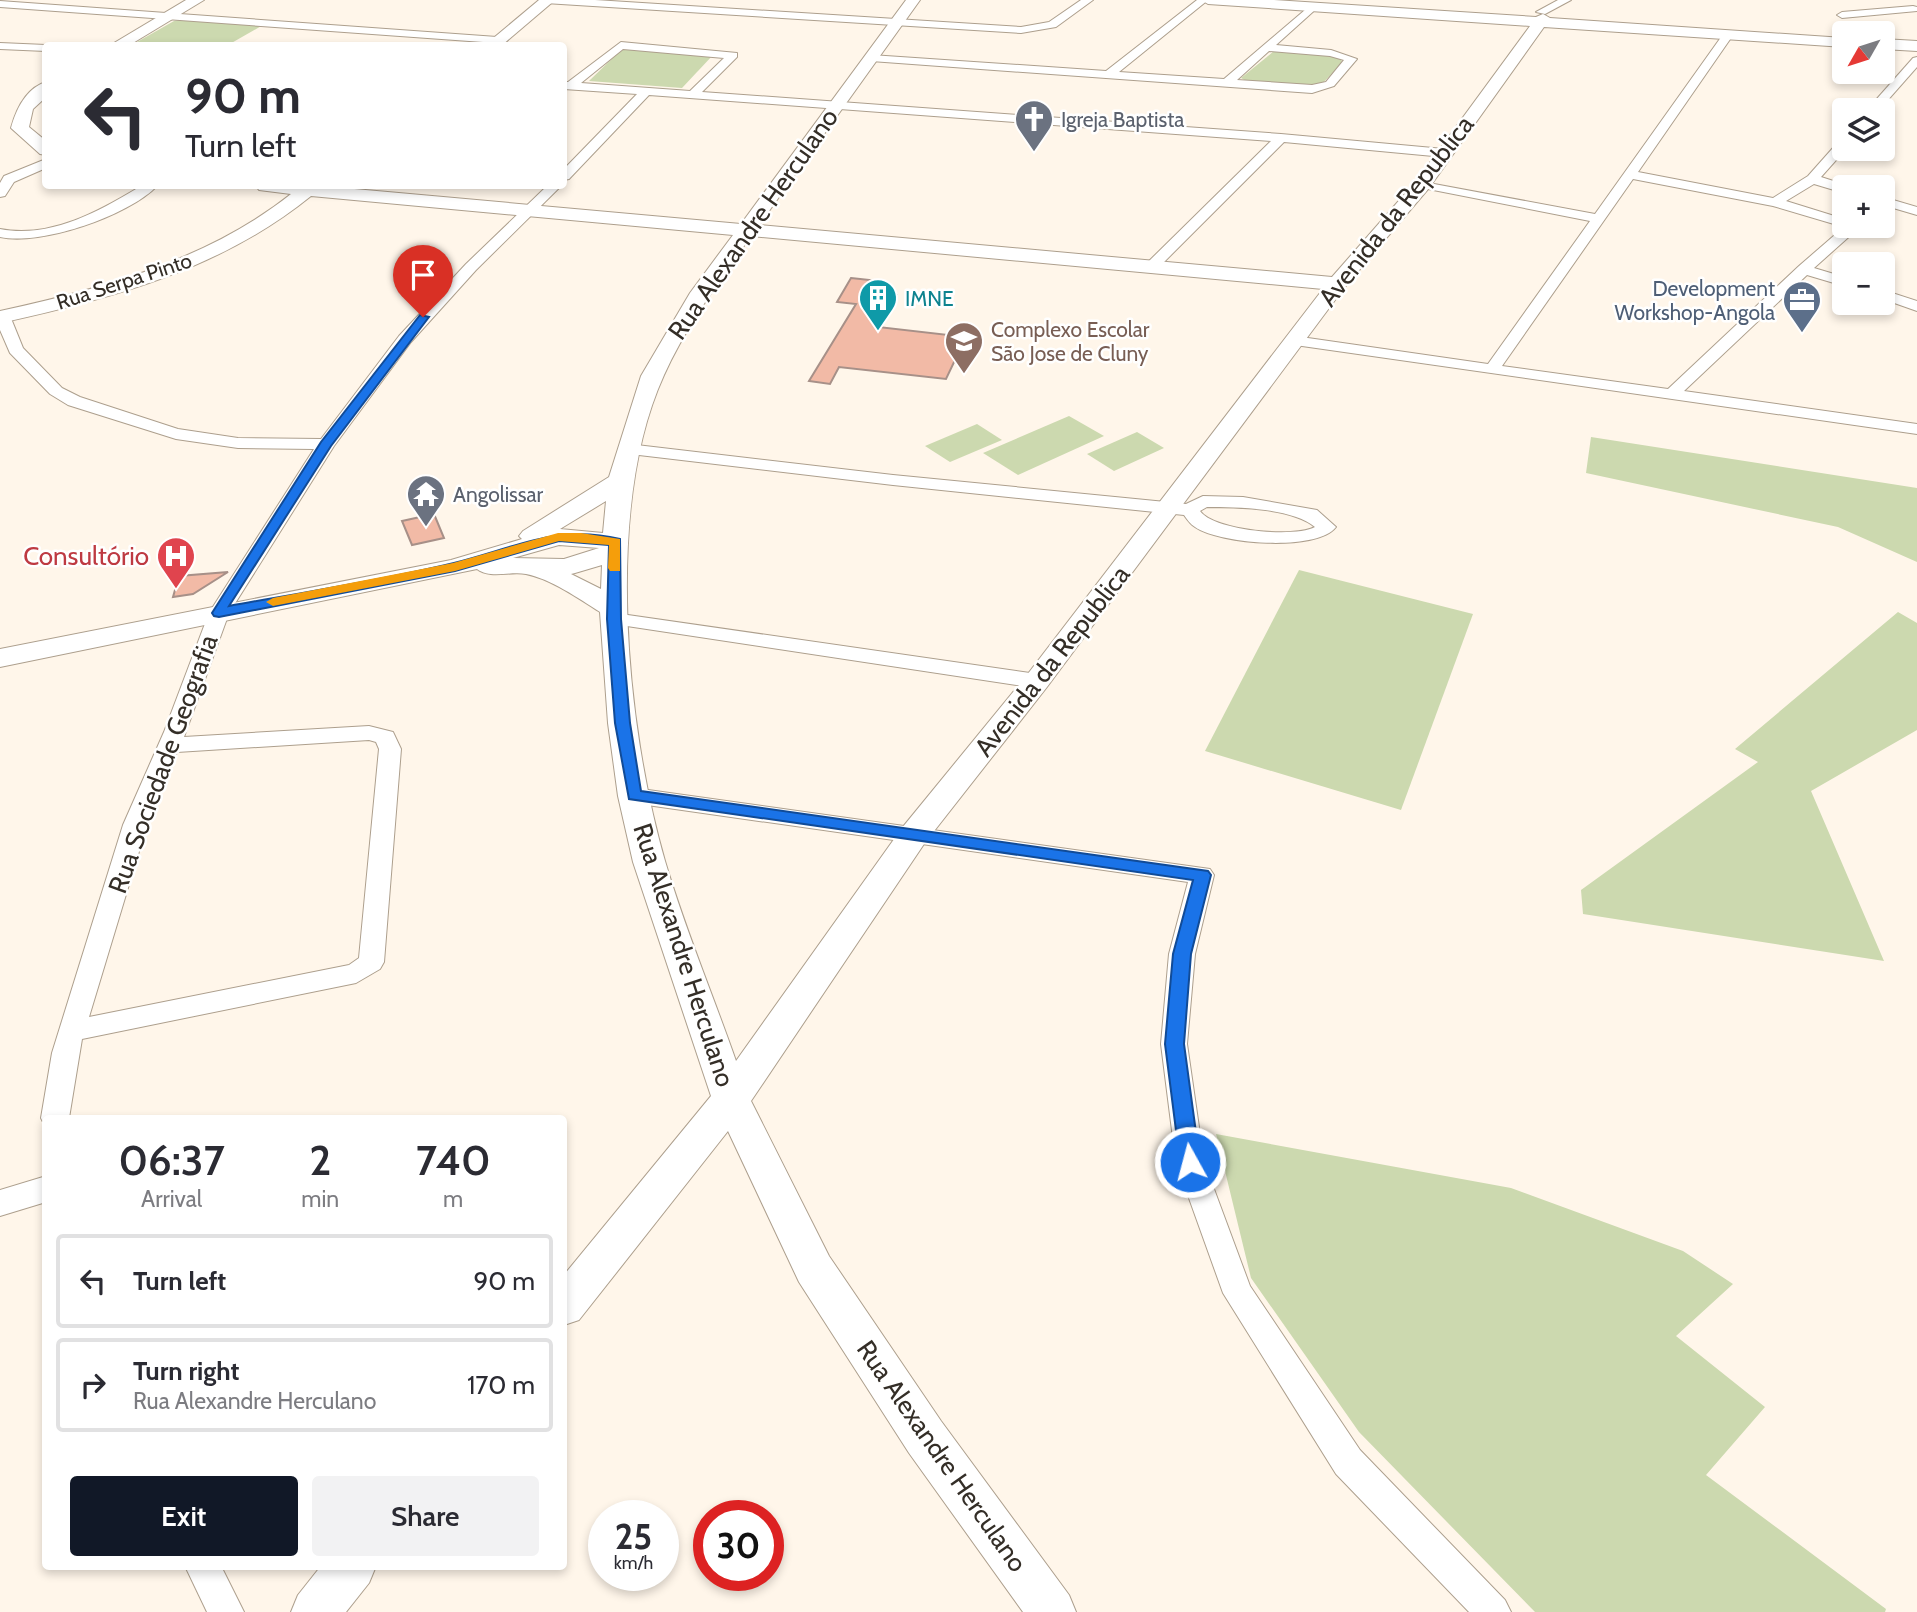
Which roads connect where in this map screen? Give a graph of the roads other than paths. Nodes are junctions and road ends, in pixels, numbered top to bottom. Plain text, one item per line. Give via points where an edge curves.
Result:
1 (197, 0) edge
2 (547, 0) edge
3 (913, 0) edge
4 (1088, 0) edge
5 (1206, 0) edge
6 (1283, 0) edge
7 (1566, 0) edge
8 (1903, 0) edge
9 (0, 4) edge
10 (1312, 7) junction
11 (1915, 11) edge
12 (1410, 13) junction
13 (1842, 15) dead end
14 (170, 16) junction
15 (1545, 16) junction
16 (900, 21) junction
17 (1479, 33) dead end
18 (1728, 35) junction
19 (1832, 41) edge
20 (123, 42) edge
21 (482, 42) edge
22 (495, 42) edge
23 (1895, 45) edge
24 (0, 46) edge
25 (1917, 46) edge
26 (42, 48) edge
27 (1268, 48) junction
28 (872, 58) junction
29 (1917, 60) edge
30 (1109, 74) junction
31 (1227, 83) junction
32 (567, 85) edge
33 (42, 88) edge
34 (42, 90) edge
35 (646, 91) junction
36 (693, 94) junction
37 (1884, 98) edge
38 (13, 100) dead end
39 (834, 106) junction
40 (0, 121) edge
41 (20, 128) junction
42 (1281, 138) junction
43 (42, 147) edge
44 (1444, 153) junction
45 (1832, 157) edge
46 (42, 165) edge
47 (567, 173) edge
48 (1632, 175) junction
49 (1813, 179) junction
50 (1423, 184) junction
51 (1832, 185) edge
52 (145, 189) edge
53 (308, 189) edge
54 (319, 189) edge
55 (551, 189) edge
56 (0, 192) edge
57 (1775, 202) junction
58 (1895, 207) edge
59 (530, 210) junction
60 (1917, 211) edge
61 (1597, 218) junction
62 (1832, 219) edge
63 (745, 230) junction
64 (0, 233) edge
65 (1840, 238) edge
66 (1152, 266) junction
67 (1804, 269) junction
68 (1832, 278) edge
69 (1337, 284) junction
70 (1895, 298) edge
71 (1917, 306) edge
72 (1, 316) edge
73 (1294, 341) junction
74 (1491, 370) junction
75 (1671, 395) junction
76 (1917, 429) edge
77 (326, 444) junction
78 (628, 449) junction
79 (620, 481) junction
80 (1180, 508) junction
81 (615, 547) junction
82 (510, 559) junction
83 (219, 613) junction
84 (614, 614) junction
85 (0, 658) edge
86 (1037, 681) junction
87 (169, 745) junction
88 (634, 796) junction
89 (913, 836) junction
90 (72, 1031) junction
91 (731, 1099) junction
92 (55, 1115) edge
93 (42, 1189) edge
94 (0, 1203) edge
95 (567, 1302) edge
96 (203, 1570) edge
97 (349, 1570) edge
98 (226, 1612) edge
99 (315, 1612) edge
100 (1052, 1612) edge
101 (1493, 1612) edge

1 - 14 street
2 - 16 street
2 - 22 street
3 - 16 street, Rua Alexandre Herculano
4 - 16 street via 1037,30
5 - 10 street
5 - 30 street
6 - 15 street
7 - 15 street
8 - 11 street
9 - 14 street
10 - 12 street
10 - 27 street
11 - 13 street
12 - 15 street
12 - 17 street
14 - 20 street
14 - 21 street
15 - 18 street
15 - 44 street, Avenida da Republica via 1506,53
16 - 28 street, Rua Alexandre Herculano
18 - 19 street
18 - 48 street
23 - 25 street
24 - 26 street
27 - 31 street
27 - 31 street via 1351,59 1330,84 1319,88
28 - 30 street
28 - 39 street, Rua Alexandre Herculano
29 - 37 street
30 - 31 street
32 - 35 street
32 - 36 street via 617,46 733,55
33 - 38 street
34 - 41 street via 25,108
35 - 36 street
35 - 47 street
36 - 39 street
39 - 42 street
39 - 63 street, Rua Alexandre Herculano
40 - 41 street
41 - 43 street
42 - 44 street
42 - 66 street
44 - 50 street, Avenida da Republica
45 - 49 street
46 - 56 street via 9,179
48 - 57 street
48 - 61 street
49 - 51 street
49 - 57 street
50 - 61 street
50 - 69 street, Avenida da Republica
52 - 64 street via 71,225 34,234
53 - 72 street, Rua Serpa Pinto via 261,224 190,260 115,288
54 - 59 street
55 - 59 street, Rua Sociedade Geografia
57 - 62 street
58 - 60 street
59 - 63 street
59 - 77 street, Rua Sociedade Geografia via 423,317
61 - 74 street
63 - 66 street
63 - 78 street, Rua Alexandre Herculano via 700,293 652,376
65 - 67 street
66 - 69 street
67 - 68 street
67 - 75 street
69 - 73 street, Avenida da Republica
70 - 71 street
72 - 77 street via 16,350 56,391 74,401 176,434 239,443
73 - 74 street
73 - 80 street, Avenida da Republica
74 - 75 street
75 - 76 street
77 - 83 street, Rua Sociedade Geografia
78 - 79 street, Rua Alexandre Herculano
78 - 80 street
79 - 81 street, Rua Alexandre Herculano
79 - 82 street
80 - 80 street via 1208,527 1259,535 1312,536 1327,527 1311,514 1243,502 1203,501
80 - 86 street, Avenida da Republica
81 - 82 street via 566,567
81 - 84 street, Rua Alexandre Herculano
82 - 83 street
82 - 84 street via 560,577
83 - 85 street
83 - 87 street, Rua Sociedade Geografia
84 - 86 street
84 - 88 street, Rua Alexandre Herculano
86 - 89 street, Avenida da Republica
87 - 90 street, Rua Sociedade Geografia via 135,825
87 - 90 street via 369,733 385,737 390,749 371,961 356,973
88 - 89 street
88 - 91 street, Rua Alexandre Herculano via 649,862
89 - 91 street, Avenida da Republica
89 - 101 street via 1202,875 1182,954 1174,1044 1190,1162 1238,1293 1348,1462
90 - 92 street, Rua Sociedade Geografia
91 - 95 street, Avenida da Republica
91 - 100 street, Rua Alexandre Herculano via 814,1269 925,1437
93 - 94 street
96 - 98 street
97 - 99 street

